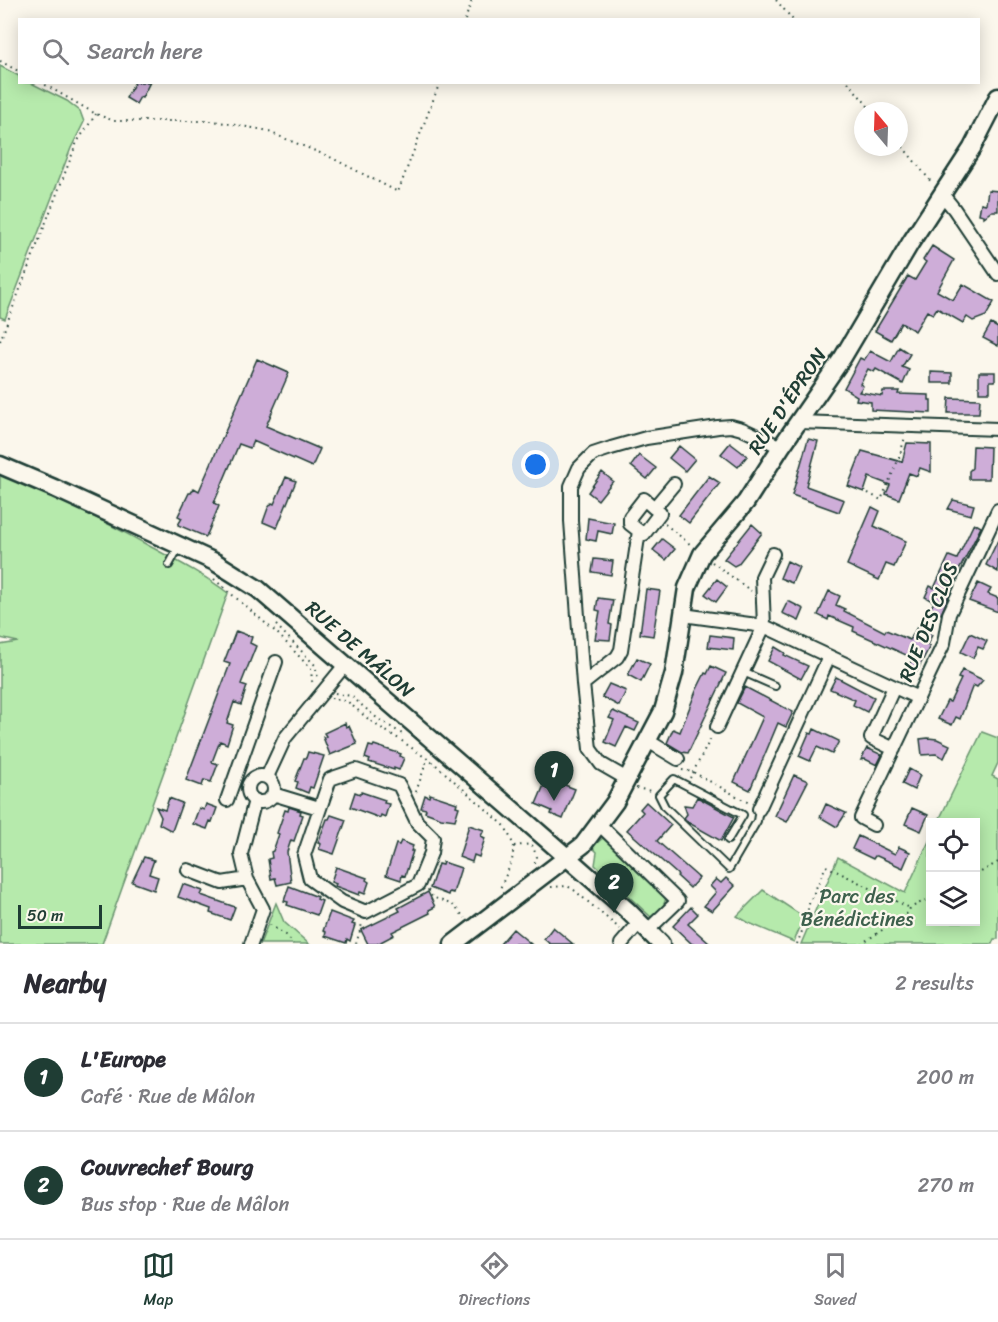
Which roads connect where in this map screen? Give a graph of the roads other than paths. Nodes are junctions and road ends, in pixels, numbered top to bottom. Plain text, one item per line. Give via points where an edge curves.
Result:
1 (998, 97) edge
2 (942, 194) junction
3 (998, 274) edge
4 (799, 422) junction
5 (998, 429) edge
6 (781, 447) junction
7 (0, 465) edge
8 (674, 484) dead end
9 (654, 508) junction
10 (998, 510) edge
11 (639, 531) junction
12 (179, 546) junction
13 (773, 554) dead end
14 (169, 565) dead end
15 (683, 615) junction
16 (764, 626) junction
17 (829, 657) junction
18 (276, 662) dead end
19 (345, 665) junction
20 (742, 672) junction
21 (583, 684) junction
22 (775, 686) dead end
23 (894, 687) junction
24 (918, 698) junction
25 (717, 727) road end
26 (648, 741) junction
27 (894, 749) junction
28 (678, 759) dead end
29 (267, 777) junction
30 (234, 780) junction
31 (634, 784) junction
32 (248, 785) junction
33 (273, 794) junction
34 (228, 800) dead end
35 (255, 800) junction
36 (319, 808) junction
37 (759, 809) joint
38 (600, 825) junction
39 (874, 825) dead end
40 (728, 840) dead end
41 (568, 858) junction
42 (188, 870) dead end
43 (247, 879) junction
44 (644, 926) junction
45 (455, 943) edge
46 (252, 944) edge
47 (621, 944) edge
48 (661, 944) edge

1 - 2 street, RUE D'ÉPRON
2 - 3 street
2 - 4 street, RUE D'ÉPRON
4 - 5 street
4 - 6 street, RUE D'ÉPRON
6 - 15 street, RUE D'ÉPRON via 746,502 702,554 687,588
6 - 21 street via 742,429 718,427 611,447 593,454 579,468 571,486 571,521
7 - 12 street, RUE DE MÂLON
8 - 9 street
9 - 11 street via 660,513 644,534
9 - 11 street via 644,499 630,517 630,524
10 - 24 street, RUE DES CLOS via 949,614 944,643
11 - 21 street via 621,650
12 - 14 lane
12 - 19 street, RUE DE MÂLON via 258,589
13 - 16 street via 762,577
15 - 16 street
15 - 26 street, RUE D'ÉPRON via 670,690
16 - 17 street
16 - 20 street
17 - 23 street
17 - 37 street
18 - 30 street
19 - 29 street via 321,687 285,738
19 - 41 street, RUE DE MÂLON
20 - 22 lane
20 - 25 street
21 - 31 street via 590,749 601,764
23 - 24 street
23 - 27 street, RUE DES CLOS via 870,738
24 - 27 street, RUE DES CLOS
26 - 28 street
26 - 31 street, RUE D'ÉPRON
27 - 39 street, RUE DES CLOS via 861,818
29 - 32 street via 256,777
29 - 33 street
30 - 32 street
30 - 34 street
31 - 38 street, RUE D'ÉPRON
32 - 35 street
33 - 35 street via 267,800
33 - 36 street
35 - 43 street via 241,854
36 - 36 street via 304,855 310,879 342,902 366,912 418,885 433,838 417,822 399,785 356,770 330,779
37 - 40 lane via 757,821 729,869 665,807 659,795 674,779 743,815
38 - 41 street, RUE D'ÉPRON
38 - 44 street via 678,901
41 - 44 street, RUE DE MÂLON
41 - 45 street, RUE D'ÉPRON
42 - 43 street via 222,883
43 - 46 street via 263,909
44 - 47 street
44 - 48 street, RUE DE MÂLON

